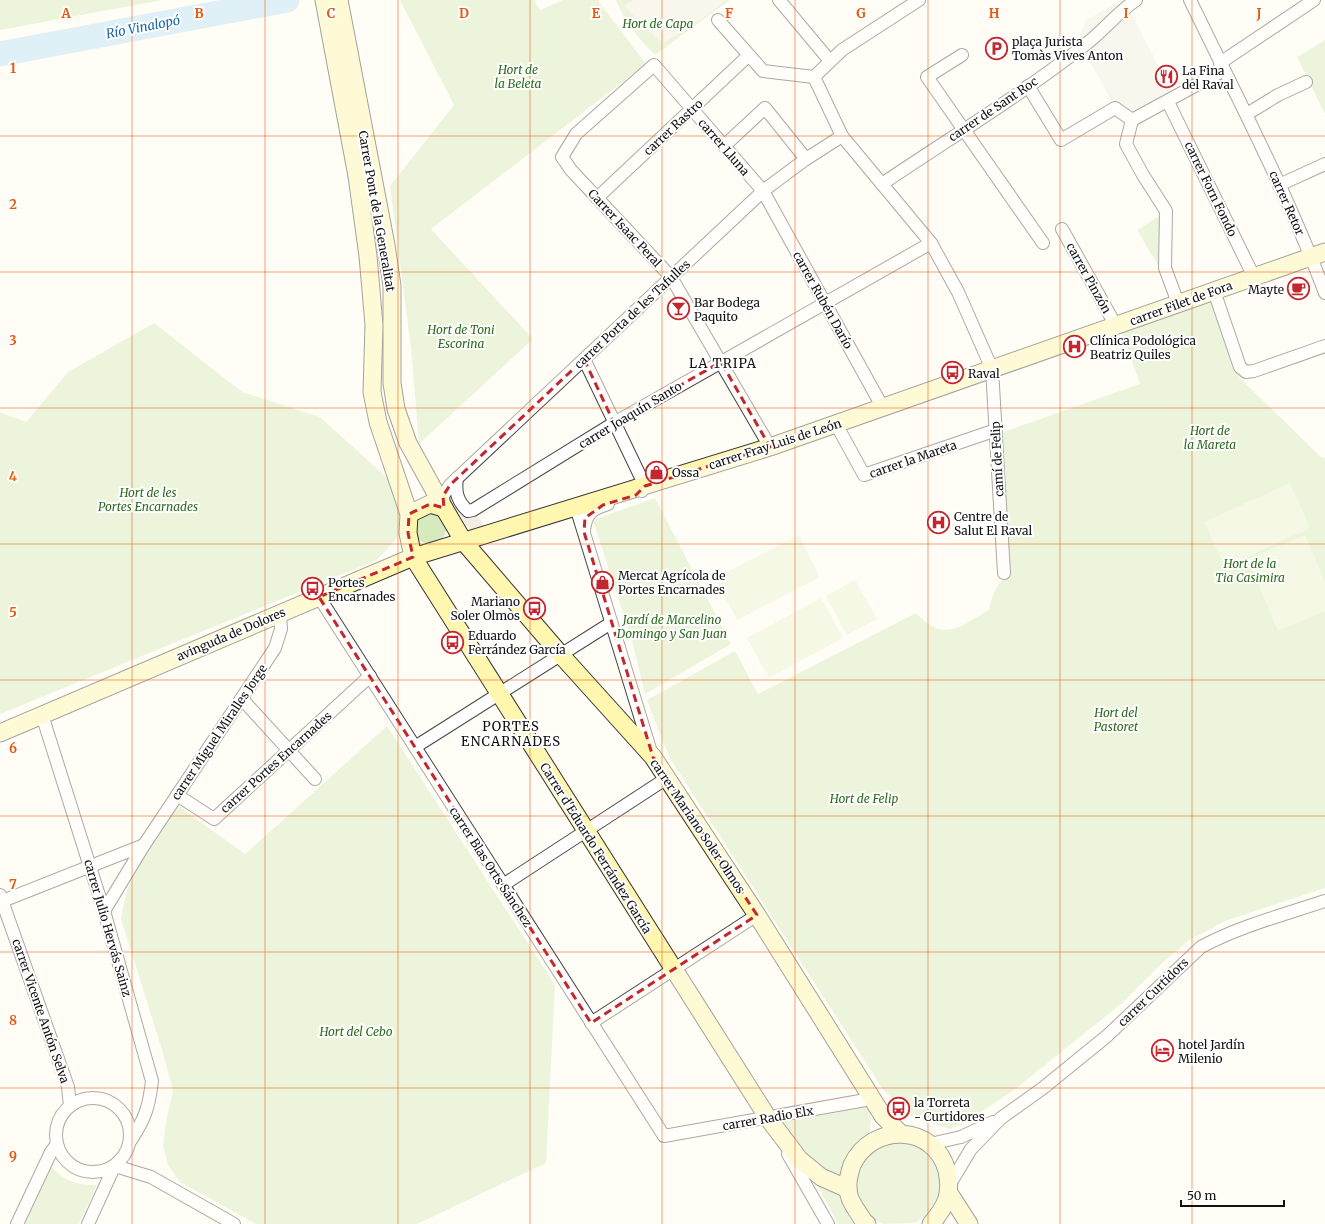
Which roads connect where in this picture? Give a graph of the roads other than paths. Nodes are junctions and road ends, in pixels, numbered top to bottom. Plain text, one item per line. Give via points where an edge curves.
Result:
1 (324, 0) edge
2 (339, 0) edge
3 (779, 0) edge
4 (919, 0) edge
5 (1136, 0) edge
6 (1190, 0) edge
7 (1314, 0) edge
8 (718, 20) dead end
9 (962, 55) dead end
10 (749, 56) junction
11 (830, 61) junction
12 (1222, 67) junction
13 (814, 77) junction
14 (1306, 82) dead end
15 (1028, 86) junction
16 (1168, 102) junction
17 (692, 110) junction
18 (1246, 114) junction
19 (1132, 120) junction
20 (963, 130) junction
21 (842, 136) junction
22 (724, 146) junction
23 (562, 157) joint
24 (806, 159) junction
25 (1325, 164) edge
26 (364, 174) junction
27 (882, 184) junction
28 (1279, 184) junction
29 (763, 191) junction
30 (597, 198) junction
31 (1062, 229) dead end
32 (931, 243) junction
33 (1043, 243) dead end
34 (1318, 254) edge
35 (671, 277) junction
36 (1254, 277) junction
37 (1214, 291) junction
38 (1325, 293) edge
39 (1178, 303) junction
40 (825, 304) junction
41 (1116, 326) junction
42 (1325, 346) edge
43 (584, 359) junction
44 (720, 362) junction
45 (992, 369) junction
46 (883, 408) junction
47 (614, 423) junction
48 (836, 424) junction
49 (996, 430) junction
50 (770, 447) junction
51 (457, 478) junction
52 (645, 486) junction
53 (576, 507) junction
54 (444, 508) junction
55 (409, 514) junction
56 (584, 532) junction
57 (464, 542) junction
58 (413, 557) junction
59 (1004, 572) dead end
60 (319, 596) junction
61 (280, 614) junction
62 (611, 623) junction
63 (561, 655) junction
64 (370, 676) junction
65 (498, 694) junction
66 (242, 699) junction
67 (42, 715) junction
68 (0, 733) edge
69 (415, 747) junction
70 (289, 750) junction
71 (653, 757) junction
72 (667, 778) junction
73 (315, 779) dead end
74 (177, 795) junction
75 (586, 831) junction
76 (144, 844) junction
77 (90, 866) junction
78 (503, 885) junction
79 (1, 900) edge
80 (1325, 901) edge
81 (104, 911) junction
82 (757, 915) junction
83 (673, 969) junction
84 (591, 1022) junction
85 (872, 1099) junction
86 (70, 1106) junction
87 (768, 1118) junction
88 (1001, 1118) junction
89 (900, 1134) junction
90 (664, 1136) joint
91 (131, 1140) junction
92 (57, 1144) junction
93 (930, 1144) junction
94 (115, 1167) junction
95 (848, 1189) junction
96 (950, 1189) junction
97 (17, 1224) edge
98 (88, 1224) edge
99 (234, 1224) edge
100 (828, 1224) edge
101 (867, 1224) edge
102 (931, 1224) edge
103 (969, 1224) edge

1 - 26 main road, Carrer Pont de la Generalitat
2 - 26 main road, Carrer Pont de la Generalitat
3 - 11 street
4 - 11 street via 842,50
5 - 15 street, carrer de Sant Roc via 1087,44
6 - 12 street, carrer Retor
7 - 12 street
8 - 10 street
9 - 20 street via 927,77
10 - 13 street via 763,71
10 - 17 street, carrer Rastro
11 - 13 street
12 - 16 street
12 - 18 street, carrer Retor
13 - 21 street
14 - 18 street
15 - 19 street via 1061,140 1115,108
15 - 20 street, carrer de Sant Roc
16 - 19 street
16 - 36 street, carrer Forn Fondo
17 - 22 street, carrer Lluna
17 - 23 street, carrer Lluna via 654,65 576,134
17 - 30 street, carrer Rastro
18 - 28 street, carrer Retor
19 - 39 street via 1126,144 1166,211 1165,268
20 - 27 street, carrer de Sant Roc
20 - 33 street
21 - 24 street, carrer Porta de les Tafulles
21 - 27 street
22 - 24 street via 765,108
22 - 29 street, carrer Lluna
23 - 30 street, Carrer Isaac Peral
24 - 29 street, carrer Porta de les Tafulles
25 - 28 street
26 - 54 main road, Carrer Pont de la Generalitat via 392,286 392,383 396,409 408,443
26 - 55 main road, Carrer Pont de la Generalitat via 374,325 372,392 378,422
27 - 32 street
28 - 34 street, carrer Retor
29 - 35 street, carrer Porta de les Tafulles
29 - 40 street, carrer Rubén Darío
30 - 35 street, Carrer Isaac Peral
31 - 41 street, carrer Pinzón
32 - 40 street, carrer Joaquín Santo
32 - 45 street via 958,292
34 - 36 main road, carrer Filet de Fora
34 - 38 street, carrer Retor
35 - 43 street, carrer Porta de les Tafulles
35 - 44 street, Carrer Isaac Peral
36 - 37 main road, carrer Filet de Fora
37 - 39 main road, carrer Filet de Fora
37 - 42 street via 1240,367 1246,372
39 - 41 main road, carrer Filet de Fora
40 - 44 street, carrer Joaquín Santo
40 - 46 street, carrer Rubén Darío
41 - 45 main road, carrer Filet de Fora
43 - 47 street
43 - 51 street, carrer Porta de les Tafulles
44 - 47 street, carrer Joaquín Santo
44 - 50 street, Carrer Isaac Peral
45 - 46 main road, carrer Fray Luis de León
45 - 49 street, camí de Felip
46 - 48 main road, carrer Fray Luis de León
47 - 51 street, carrer Joaquín Santo via 473,510 468,511 458,498 455,491
47 - 52 street
48 - 49 street, carrer la Mareta via 864,476
48 - 50 main road, carrer Fray Luis de León
49 - 59 street, camí de Felip
50 - 52 main road, carrer Fray Luis de León
51 - 54 street, carrer Porta de les Tafulles via 443,496
52 - 53 main road, carrer Fray Luis de León
52 - 56 street via 636,495 591,511 586,518
53 - 56 street
53 - 57 main road, carrer Fray Luis de León
54 - 55 main road via 430,504
54 - 57 main road, Carrer Pont de la Generalitat
55 - 58 main road, Carrer Pont de la Generalitat via 408,533
56 - 62 street
57 - 58 main road, avinguda de Dolores
57 - 63 main road, carrer Mariano Soler Olmos
58 - 60 main road, avinguda de Dolores
58 - 65 main road, Carrer d'Eduardo Ferrández García
60 - 61 main road, avinguda de Dolores
60 - 64 street, carrer Blas Orts Sánchez
61 - 66 street, carrer Miguel Miralles Jorge via 281,629 275,648
61 - 67 main road, avinguda de Dolores
62 - 63 street
62 - 71 street
63 - 65 street
63 - 71 main road, carrer Mariano Soler Olmos
64 - 69 street, carrer Blas Orts Sánchez
64 - 70 street, carrer Portes Encarnades
65 - 69 street
65 - 75 main road, Carrer d'Eduardo Ferrández García
66 - 70 street
66 - 74 street, carrer Miguel Miralles Jorge
67 - 68 main road, avinguda de Dolores
67 - 77 street, carrer Julio Hervás Sainz
69 - 78 street, carrer Blas Orts Sánchez
70 - 73 street
70 - 74 street, carrer Portes Encarnades via 214,819
71 - 72 main road, carrer Mariano Soler Olmos
72 - 75 street
72 - 82 main road, carrer Mariano Soler Olmos
74 - 76 street, carrer Miguel Miralles Jorge
75 - 78 street
75 - 83 main road, Carrer d'Eduardo Ferrández García
76 - 77 street
76 - 81 street, carrer Miguel Miralles Jorge
77 - 79 street
77 - 81 street, carrer Julio Hervás Sainz
78 - 84 street, carrer Blas Orts Sánchez
79 - 86 street, carrer Vicente Antón Selva via 68,1087
80 - 88 street, carrer Curtidors via 1252,925 1201,947 1107,1036
81 - 91 street, carrer Julio Hervás Sainz via 152,1081 150,1105 142,1124
82 - 83 street
82 - 85 main road, carrer Mariano Soler Olmos
83 - 84 street
83 - 87 main road, Carrer d'Eduardo Ferrández García
84 - 90 street, carrer Blas Orts Sánchez
85 - 87 street, carrer Radio Elx
85 - 89 main road, carrer Mariano Soler Olmos via 882,1116
86 - 91 street via 83,1099 107,1100 122,1111 129,1124
86 - 92 street via 59,1120
87 - 90 street, carrer Radio Elx
87 - 95 main road, Carrer d'Eduardo Ferrández García via 799,1159 821,1177
87 - 100 street, Carrer d'Eduardo Ferrández García
88 - 93 street, carrer Curtidors via 961,1137
88 - 96 street, carrer Curtidors via 971,1149
89 - 93 main road via 914,1136
89 - 95 main road via 884,1136 869,1143 857,1155 849,1172
91 - 94 street via 126,1155
92 - 94 street via 65,1160 80,1171 96,1173
92 - 97 street
93 - 96 main road via 944,1161
94 - 98 street
94 - 99 street via 151,1177
95 - 101 main road via 849,1196
96 - 102 main road via 943,1211
96 - 103 main road

